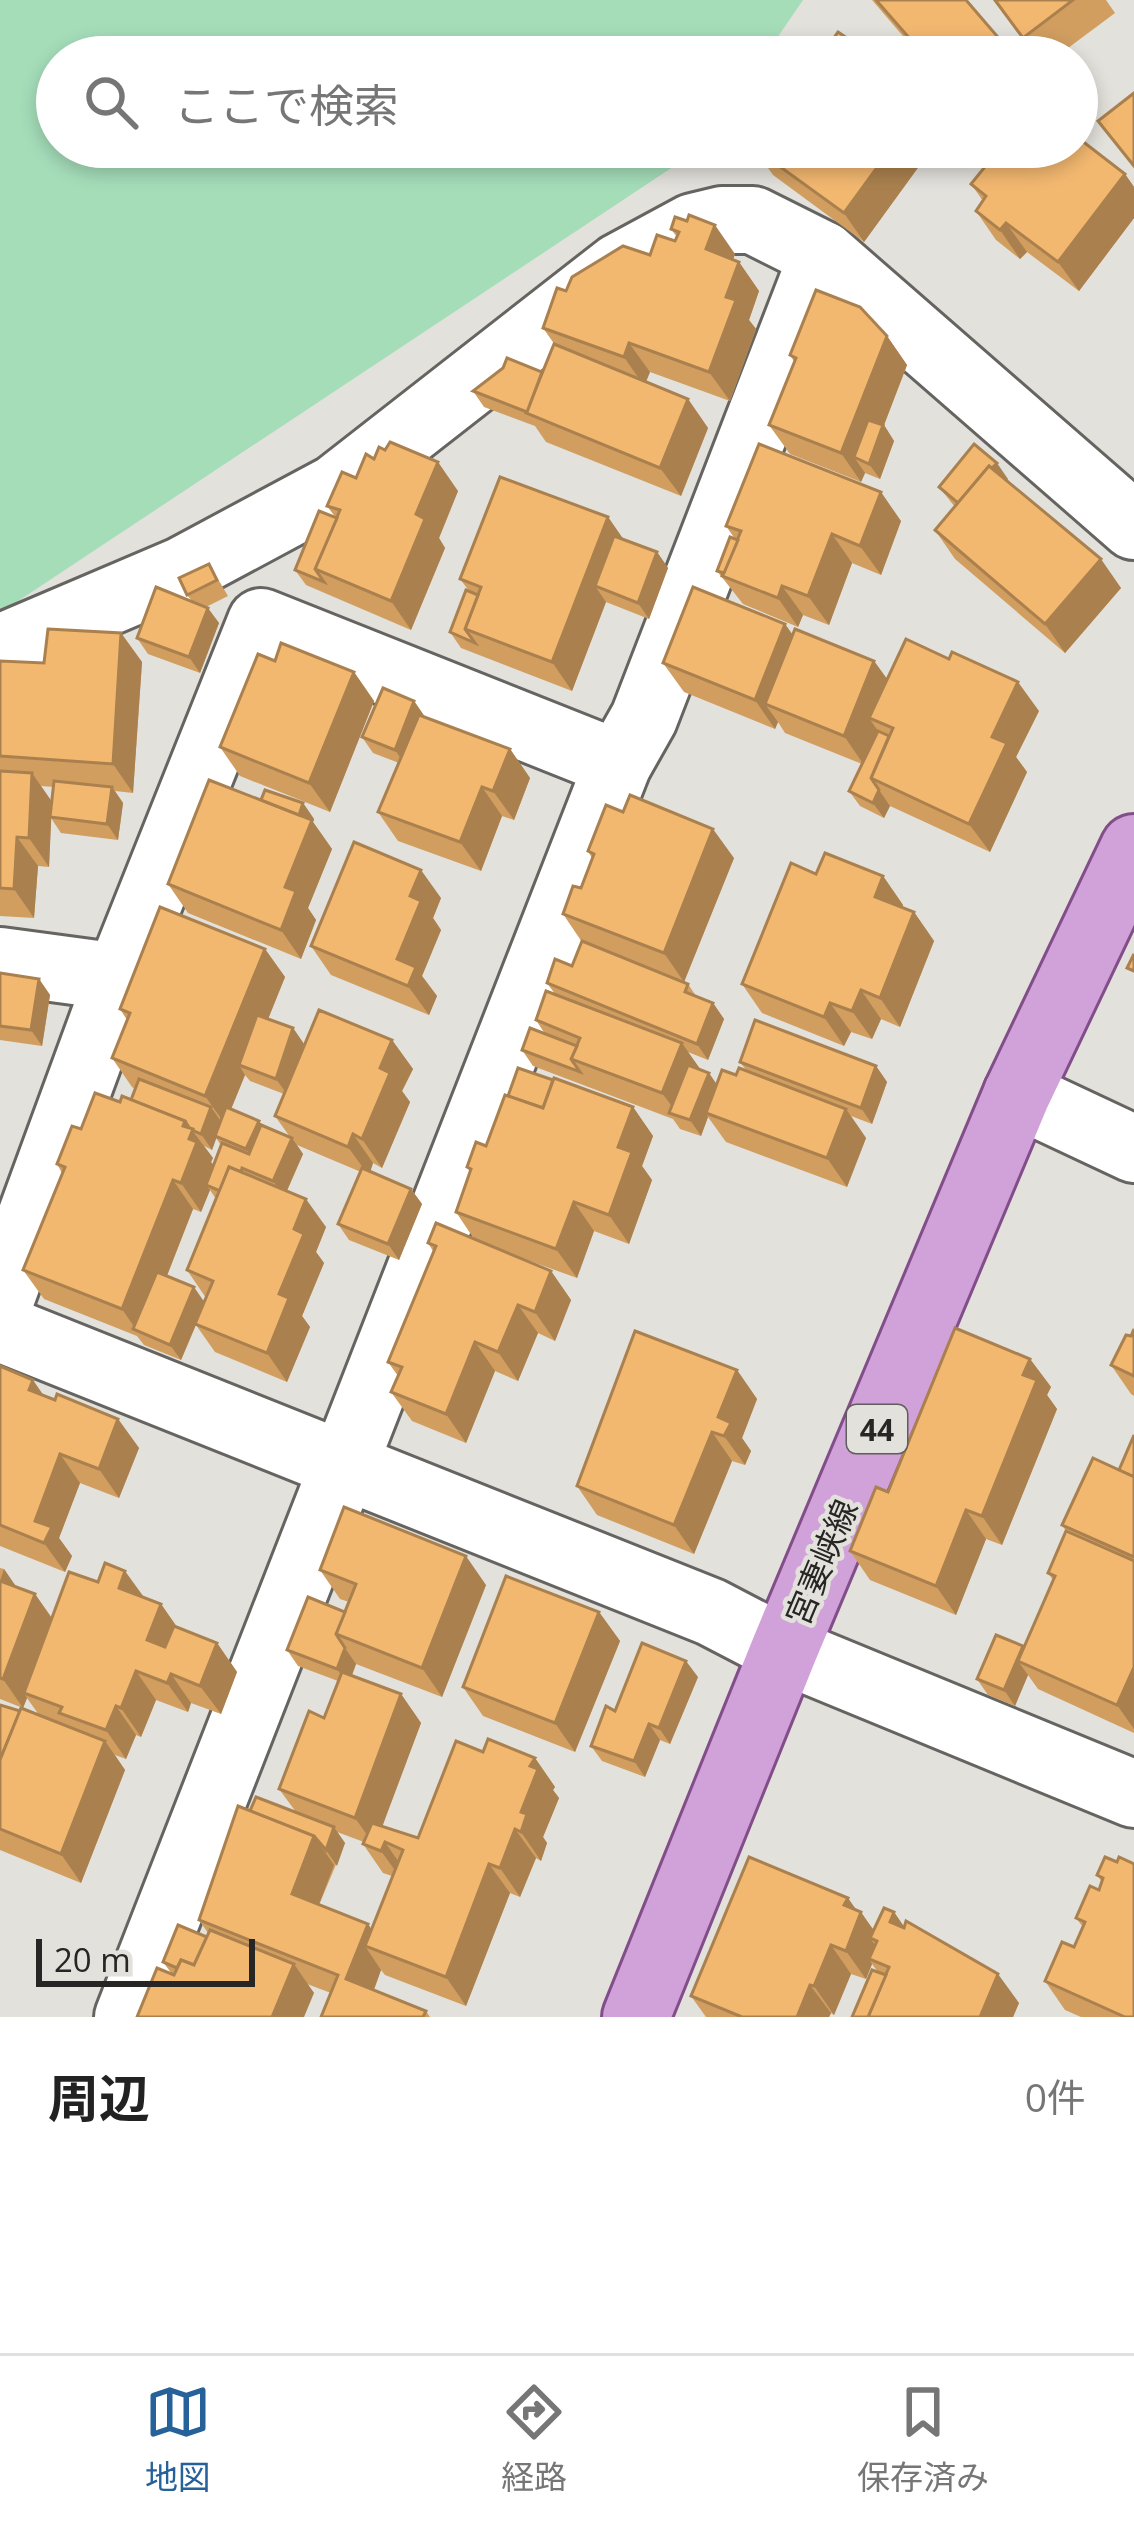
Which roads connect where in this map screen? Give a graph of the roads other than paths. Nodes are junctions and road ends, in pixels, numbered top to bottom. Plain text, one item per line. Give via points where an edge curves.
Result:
1 (823, 255) junction
2 (1134, 526) edge
3 (0, 648) edge
4 (618, 764) junction
5 (1134, 848) edge
6 (0, 961) edge
7 (119, 977) junction
8 (1017, 1094) junction
9 (1134, 1149) edge
10 (0, 1301) edge
11 (0, 1328) edge
12 (342, 1467) junction
13 (784, 1650) junction
14 (1134, 1794) edge
15 (128, 2017) edge
16 (636, 2017) edge

1 - 2 street
1 - 3 street via 753,220 693,226 619,267 336,488 183,570
1 - 4 street via 644,718
4 - 7 street via 262,622
4 - 12 street
5 - 8 main road, 宮妻峡線 / 44
6 - 7 street
7 - 10 street
8 - 9 street
8 - 13 main road, 宮妻峡線 / 44
11 - 12 street
12 - 13 street via 711,1612
12 - 15 street
13 - 14 street
13 - 16 main road, 宮妻峡線 / 44

